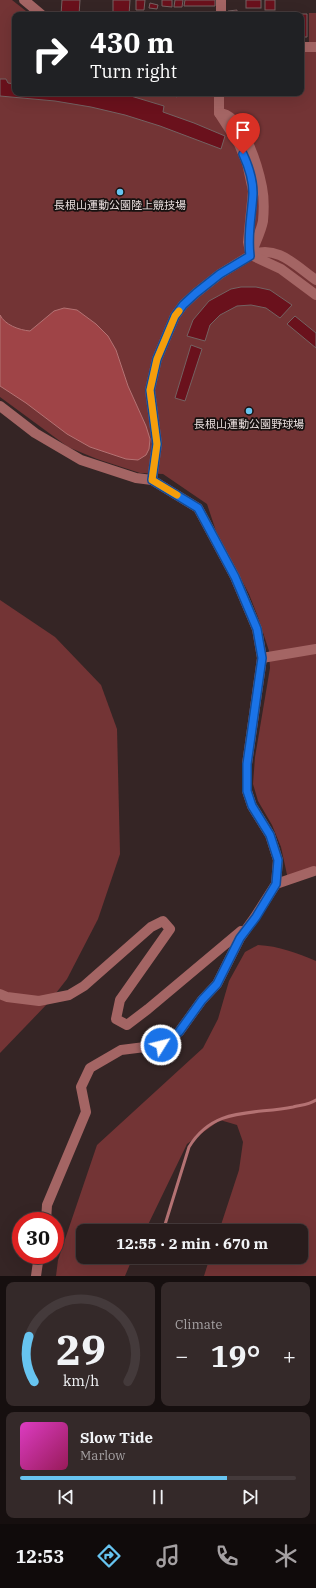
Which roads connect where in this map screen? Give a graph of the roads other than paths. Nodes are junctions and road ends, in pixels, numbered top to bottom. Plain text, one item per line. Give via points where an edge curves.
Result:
1 (24, 0) edge
2 (221, 0) edge
3 (38, 12) edge
4 (221, 12) edge
5 (304, 47) edge
6 (316, 47) edge
7 (219, 96) edge
8 (250, 256) junction
9 (316, 280) edge
10 (316, 295) edge
11 (0, 406) edge
12 (152, 480) junction
13 (316, 649) edge
14 (262, 658) junction
15 (314, 871) dead end
16 (276, 884) junction
17 (256, 917) junction
18 (0, 994) edge
19 (47, 1212) edge
20 (38, 1264) edge
21 (36, 1276) edge

1 - 3 street
2 - 4 street
5 - 6 street
7 - 8 street via 219,113 229,117 240,128 256,164 262,187 263,222
8 - 9 street via 265,252 278,254
8 - 10 street via 281,269
8 - 12 street via 220,274 196,293 175,316 157,359 150,390 157,444
11 - 12 street via 35,433 81,460 136,478
12 - 14 street via 198,508 235,577 257,629
13 - 14 street
14 - 16 street via 247,764 247,791 252,806 270,835 278,860
15 - 16 street
16 - 17 street
17 - 18 street via 127,1025 116,1019 120,1000 170,929 163,921 151,927 84,986 69,995 39,1001
17 - 19 street via 240,938 217,984 179,1032 161,1045 121,1050 90,1068 81,1087 86,1112 47,1205
20 - 21 street

